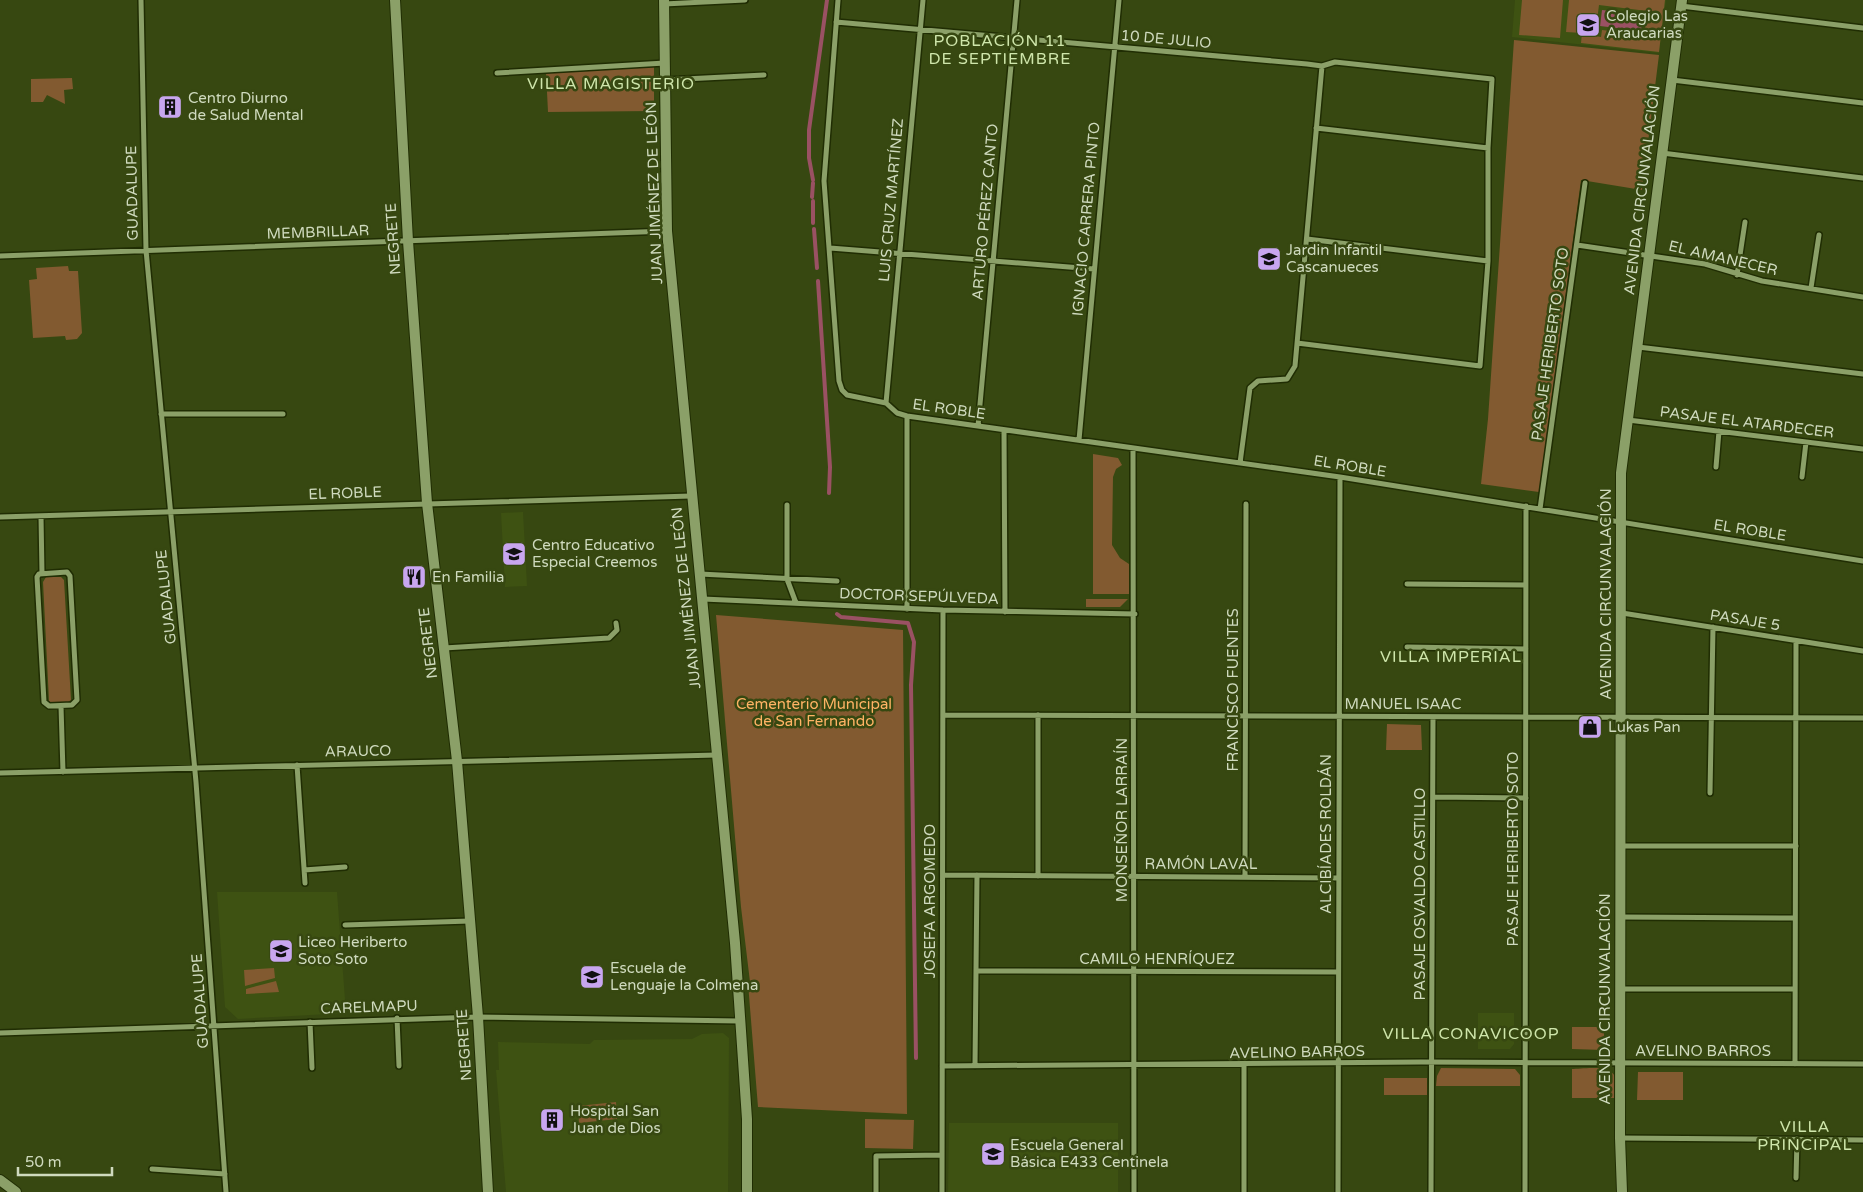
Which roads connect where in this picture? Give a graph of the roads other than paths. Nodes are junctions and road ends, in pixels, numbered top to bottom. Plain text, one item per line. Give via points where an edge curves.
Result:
1 (141, 0) edge
2 (394, 0) edge
3 (745, 0) edge
4 (838, 0) edge
5 (923, 0) edge
6 (1017, 0) edge
7 (1118, 0) edge
8 (664, 2) edge
9 (1681, 3) edge
10 (836, 22) junction
11 (1863, 28) edge
12 (920, 29) junction
13 (1014, 38) junction
14 (1114, 47) junction
15 (665, 63) junction
16 (1322, 66) junction
17 (497, 73) dead end
18 (764, 75) dead end
19 (665, 80) junction
20 (1672, 80) junction
21 (1863, 103) edge
22 (1316, 128) junction
23 (1488, 148) junction
24 (1662, 153) junction
25 (1863, 178) edge
26 (1585, 183) dead end
27 (1744, 222) dead end
28 (667, 231) junction
29 (1819, 235) dead end
30 (1307, 239) junction
31 (408, 241) junction
32 (1577, 245) junction
33 (830, 248) junction
34 (146, 250) junction
35 (898, 254) junction
36 (1649, 255) junction
37 (0, 256) edge
38 (1488, 261) junction
39 (993, 262) junction
40 (1094, 269) junction
41 (1737, 275) junction
42 (1811, 288) junction
43 (1863, 297) edge
44 (1298, 343) junction
45 (1637, 347) junction
46 (1863, 374) edge
47 (886, 404) junction
48 (161, 414) junction
49 (283, 414) dead end
50 (907, 416) junction
51 (1628, 420) junction
52 (978, 426) junction
53 (1004, 430) junction
54 (1719, 431) junction
55 (1079, 440) junction
56 (1806, 442) junction
57 (1133, 448) junction
58 (1863, 449) edge
59 (1240, 463) junction
60 (1716, 467) dead end
61 (1340, 477) junction
62 (1802, 477) dead end
63 (691, 496) junction
64 (427, 503) junction
65 (787, 504) dead end
66 (1246, 504) dead end
67 (1526, 506) junction
68 (1540, 508) junction
69 (170, 511) junction
70 (41, 516) junction
71 (0, 517) edge
72 (1622, 522) junction
73 (1863, 561) edge
74 (42, 574) junction
75 (699, 574) junction
76 (787, 579) junction
77 (837, 581) dead end
78 (1407, 584) dead end
79 (1526, 585) junction
80 (702, 599) junction
81 (796, 604) junction
82 (906, 608) junction
83 (943, 610) junction
84 (1005, 612) junction
85 (1622, 613) junction
86 (1135, 614) junction
87 (616, 623) dead end
88 (1713, 628) junction
89 (1796, 641) junction
90 (1407, 647) dead end
91 (444, 648) junction
92 (1526, 649) junction
93 (1863, 651) edge
94 (61, 706) junction
95 (943, 715) junction
96 (1038, 715) junction
97 (1135, 715) junction
98 (1246, 716) junction
99 (1526, 716) junction
100 (1338, 717) junction
101 (1433, 717) junction
102 (1621, 717) junction
103 (1711, 717) junction
104 (1796, 717) junction
105 (1863, 718) edge
106 (717, 755) junction
107 (457, 761) junction
108 (298, 765) junction
109 (195, 769) junction
110 (63, 772) junction
111 (0, 773) edge
112 (1710, 793) dead end
113 (1433, 797) junction
114 (1526, 798) junction
115 (1621, 846) junction
116 (1796, 846) junction
117 (345, 868) dead end
118 (304, 870) junction
119 (942, 875) junction
120 (977, 875) junction
121 (1038, 876) junction
122 (1134, 876) junction
123 (1245, 877) junction
124 (1338, 878) junction
125 (305, 883) dead end
126 (1621, 917) junction
127 (1795, 918) junction
128 (470, 921) junction
129 (345, 925) dead end
130 (976, 971) junction
131 (1134, 971) junction
132 (1338, 972) junction
133 (1621, 989) junction
134 (1795, 989) junction
135 (478, 1017) junction
136 (397, 1018) junction
137 (310, 1022) junction
138 (739, 1022) junction
139 (215, 1025) junction
140 (0, 1032) edge
141 (1432, 1062) junction
142 (1526, 1063) junction
143 (1338, 1064) junction
144 (1621, 1064) junction
145 (1795, 1064) junction
146 (1863, 1064) edge
147 (1244, 1065) junction
148 (399, 1066) dead end
149 (942, 1066) junction
150 (975, 1066) junction
151 (1135, 1066) junction
152 (312, 1068) dead end
153 (1620, 1138) junction
154 (1797, 1140) junction
155 (1863, 1140) edge
156 (942, 1155) junction
157 (152, 1169) dead end
158 (225, 1174) junction
159 (1796, 1178) dead end
160 (0, 1180) edge
161 (16, 1192) edge
162 (226, 1192) edge
163 (488, 1192) edge
164 (747, 1192) edge
165 (876, 1192) edge
166 (942, 1192) edge
167 (1134, 1192) edge
168 (1244, 1192) edge
169 (1338, 1192) edge
170 (1431, 1192) edge
171 (1525, 1192) edge
172 (1622, 1192) edge

1 - 34 street, GUADALUPE
2 - 31 main road, NEGRETE
3 - 8 street
4 - 10 street
5 - 12 street, LUIS CRUZ MARTÍNEZ
6 - 13 street, ARTURO PÉREZ CANTO
7 - 14 street, IGNACIO CARRERA PINTO
8 - 15 main road, JUAN JIMÉNEZ DE LEÓN
9 - 11 street
9 - 20 main road, AVENIDA CIRCUNVALACIÓN
10 - 12 street, 10 DE JULIO
10 - 33 street via 824,181
12 - 13 street, 10 DE JULIO
12 - 35 street, LUIS CRUZ MARTÍNEZ
13 - 14 street, 10 DE JULIO
13 - 39 street, ARTURO PÉREZ CANTO
14 - 16 street, 10 DE JULIO
14 - 40 street, IGNACIO CARRERA PINTO
15 - 17 street
15 - 19 main road, JUAN JIMÉNEZ DE LEÓN
16 - 22 street
16 - 23 street, 10 DE JULIO via 1335,62 1492,79
18 - 19 street
19 - 28 main road, JUAN JIMÉNEZ DE LEÓN
20 - 21 street
20 - 24 main road, AVENIDA CIRCUNVALACIÓN
22 - 23 street
22 - 30 street
23 - 38 street
24 - 25 street
24 - 36 main road, AVENIDA CIRCUNVALACIÓN
26 - 32 street, PASAJE HERIBERTO SOTO
27 - 41 street
28 - 31 street, MEMBRILLAR
28 - 63 main road, JUAN JIMÉNEZ DE LEÓN
29 - 42 street
30 - 38 street
30 - 44 street
31 - 34 street, MEMBRILLAR
31 - 64 main road, NEGRETE
32 - 36 street, EL AMANECER
32 - 68 street, PASAJE HERIBERTO SOTO
33 - 35 street
33 - 47 street, EL ROBLE via 840,387 847,395
34 - 37 street, MEMBRILLAR
34 - 48 street, GUADALUPE
35 - 39 street
35 - 47 street, LUIS CRUZ MARTÍNEZ
36 - 41 street, EL AMANECER via 1705,264
36 - 45 main road, AVENIDA CIRCUNVALACIÓN
38 - 44 street via 1480,366
39 - 40 street
39 - 52 street, ARTURO PÉREZ CANTO
40 - 55 street, IGNACIO CARRERA PINTO
41 - 42 street, EL AMANECER
42 - 43 street, EL AMANECER
44 - 59 street via 1294,371 1287,379 1258,381 1250,388
45 - 46 street
45 - 51 main road, AVENIDA CIRCUNVALACIÓN
47 - 50 street, EL ROBLE via 896,413
48 - 49 street
48 - 69 street, GUADALUPE
50 - 52 street, EL ROBLE
50 - 82 street
51 - 54 street, PASAJE EL ATARDECER
51 - 72 main road, AVENIDA CIRCUNVALACIÓN via 1621,473
52 - 53 street, EL ROBLE
53 - 55 street, EL ROBLE
53 - 84 street
54 - 56 street, PASAJE EL ATARDECER
54 - 60 street
55 - 57 street, EL ROBLE
56 - 58 street, PASAJE EL ATARDECER
56 - 62 street
57 - 59 street, EL ROBLE
57 - 86 street, MONSEÑOR LARRAÍN
59 - 61 street, EL ROBLE
61 - 67 street, EL ROBLE
61 - 100 street, ALCIBÍADES ROLDÁN
63 - 64 street, EL ROBLE
63 - 75 main road, JUAN JIMÉNEZ DE LEÓN
64 - 69 street, EL ROBLE
64 - 91 main road, NEGRETE
65 - 76 street
66 - 98 street, FRANCISCO FUENTES
67 - 68 street, EL ROBLE
67 - 79 street, PASAJE HERIBERTO SOTO
68 - 72 street, EL ROBLE
69 - 70 street, EL ROBLE
69 - 109 street, GUADALUPE
70 - 71 street, EL ROBLE
70 - 74 street
72 - 73 street, EL ROBLE
72 - 85 main road, AVENIDA CIRCUNVALACIÓN
74 - 94 street via 37,577 44,702 49,706
74 - 94 street via 67,572 70,576 77,700 72,705
75 - 76 street
75 - 80 main road, JUAN JIMÉNEZ DE LEÓN
76 - 77 street
76 - 81 street
78 - 79 street
79 - 92 street, PASAJE HERIBERTO SOTO
80 - 81 street, DOCTOR SEPÚLVEDA
80 - 106 main road, JUAN JIMÉNEZ DE LEÓN
81 - 82 street, DOCTOR SEPÚLVEDA
82 - 83 street, DOCTOR SEPÚLVEDA
83 - 84 street, DOCTOR SEPÚLVEDA
83 - 95 street, JOSEFA ARGOMEDO
84 - 86 street, DOCTOR SEPÚLVEDA
85 - 88 street, PASAJE 5
85 - 102 main road, AVENIDA CIRCUNVALACIÓN
86 - 97 street, MONSEÑOR LARRAÍN
87 - 91 street via 617,630 609,638
88 - 89 street, PASAJE 5
88 - 103 street
89 - 93 street, PASAJE 5
89 - 104 street
90 - 92 street
91 - 107 main road, NEGRETE
92 - 99 street, PASAJE HERIBERTO SOTO
94 - 110 street
95 - 96 street, MANUEL ISAAC
95 - 119 street, JOSEFA ARGOMEDO
96 - 97 street, MANUEL ISAAC
96 - 121 street
97 - 98 street, MANUEL ISAAC
97 - 122 street, MONSEÑOR LARRAÍN
98 - 100 street, MANUEL ISAAC
98 - 123 street, FRANCISCO FUENTES
99 - 101 street, MANUEL ISAAC
99 - 102 street, MANUEL ISAAC
99 - 114 street, PASAJE HERIBERTO SOTO
100 - 101 street, MANUEL ISAAC
100 - 124 street, ALCIBÍADES ROLDÁN
101 - 113 street, PASAJE OSVALDO CASTILLO
102 - 103 street, MANUEL ISAAC
102 - 115 main road, AVENIDA CIRCUNVALACIÓN
103 - 104 street, MANUEL ISAAC
103 - 112 street
104 - 105 street, MANUEL ISAAC
104 - 116 street
106 - 107 street, ARAUCO
106 - 138 main road, JUAN JIMÉNEZ DE LEÓN via 735,943
107 - 108 street, ARAUCO
107 - 128 main road, NEGRETE
108 - 109 street, ARAUCO
108 - 118 street
109 - 110 street, ARAUCO
109 - 139 street, GUADALUPE
110 - 111 street, ARAUCO
113 - 114 street
113 - 141 street, PASAJE OSVALDO CASTILLO
114 - 142 street, PASAJE HERIBERTO SOTO
115 - 116 street
115 - 126 main road, AVENIDA CIRCUNVALACIÓN
116 - 127 street
117 - 118 street
118 - 125 street
119 - 120 street, RAMÓN LAVAL
119 - 149 street, JOSEFA ARGOMEDO
120 - 121 street, RAMÓN LAVAL
120 - 130 street
121 - 122 street, RAMÓN LAVAL
122 - 123 street, RAMÓN LAVAL
122 - 131 street, MONSEÑOR LARRAÍN
123 - 124 street, RAMÓN LAVAL
124 - 132 street, ALCIBÍADES ROLDÁN
126 - 127 street
126 - 133 main road, AVENIDA CIRCUNVALACIÓN
127 - 134 street
128 - 129 street
128 - 135 main road, NEGRETE
130 - 131 street, CAMILO HENRÍQUEZ
130 - 150 street
131 - 132 street, CAMILO HENRÍQUEZ
131 - 151 street, MONSEÑOR LARRAÍN
132 - 143 street, ALCIBÍADES ROLDÁN
133 - 134 street
133 - 144 main road, AVENIDA CIRCUNVALACIÓN
134 - 145 street
135 - 136 street, CARELMAPU
135 - 138 street, CARELMAPU
135 - 163 main road, NEGRETE
136 - 137 street, CARELMAPU
136 - 148 street
137 - 139 street, CARELMAPU
137 - 152 street
138 - 164 main road, JUAN JIMÉNEZ DE LEÓN via 747,1119
139 - 140 street, CARELMAPU
139 - 158 street, GUADALUPE
141 - 142 street, AVELINO BARROS
141 - 143 street, AVELINO BARROS
141 - 170 street, PASAJE OSVALDO CASTILLO
142 - 144 street, AVELINO BARROS
142 - 171 street, PASAJE HERIBERTO SOTO
143 - 147 street, AVELINO BARROS
143 - 169 street, ALCIBÍADES ROLDÁN
144 - 145 street, AVELINO BARROS
144 - 153 main road, AVENIDA CIRCUNVALACIÓN
145 - 146 street, AVELINO BARROS
147 - 151 street, AVELINO BARROS
147 - 168 street
149 - 150 street, AVELINO BARROS
149 - 156 street, JOSEFA ARGOMEDO
150 - 151 street, AVELINO BARROS
151 - 167 street, MONSEÑOR LARRAÍN
153 - 154 street
153 - 172 main road, AVENIDA CIRCUNVALACIÓN
154 - 155 street
154 - 159 street
156 - 165 street via 876,1156
156 - 166 street, JOSEFA ARGOMEDO
157 - 158 street
158 - 162 street, GUADALUPE
160 - 161 main road

